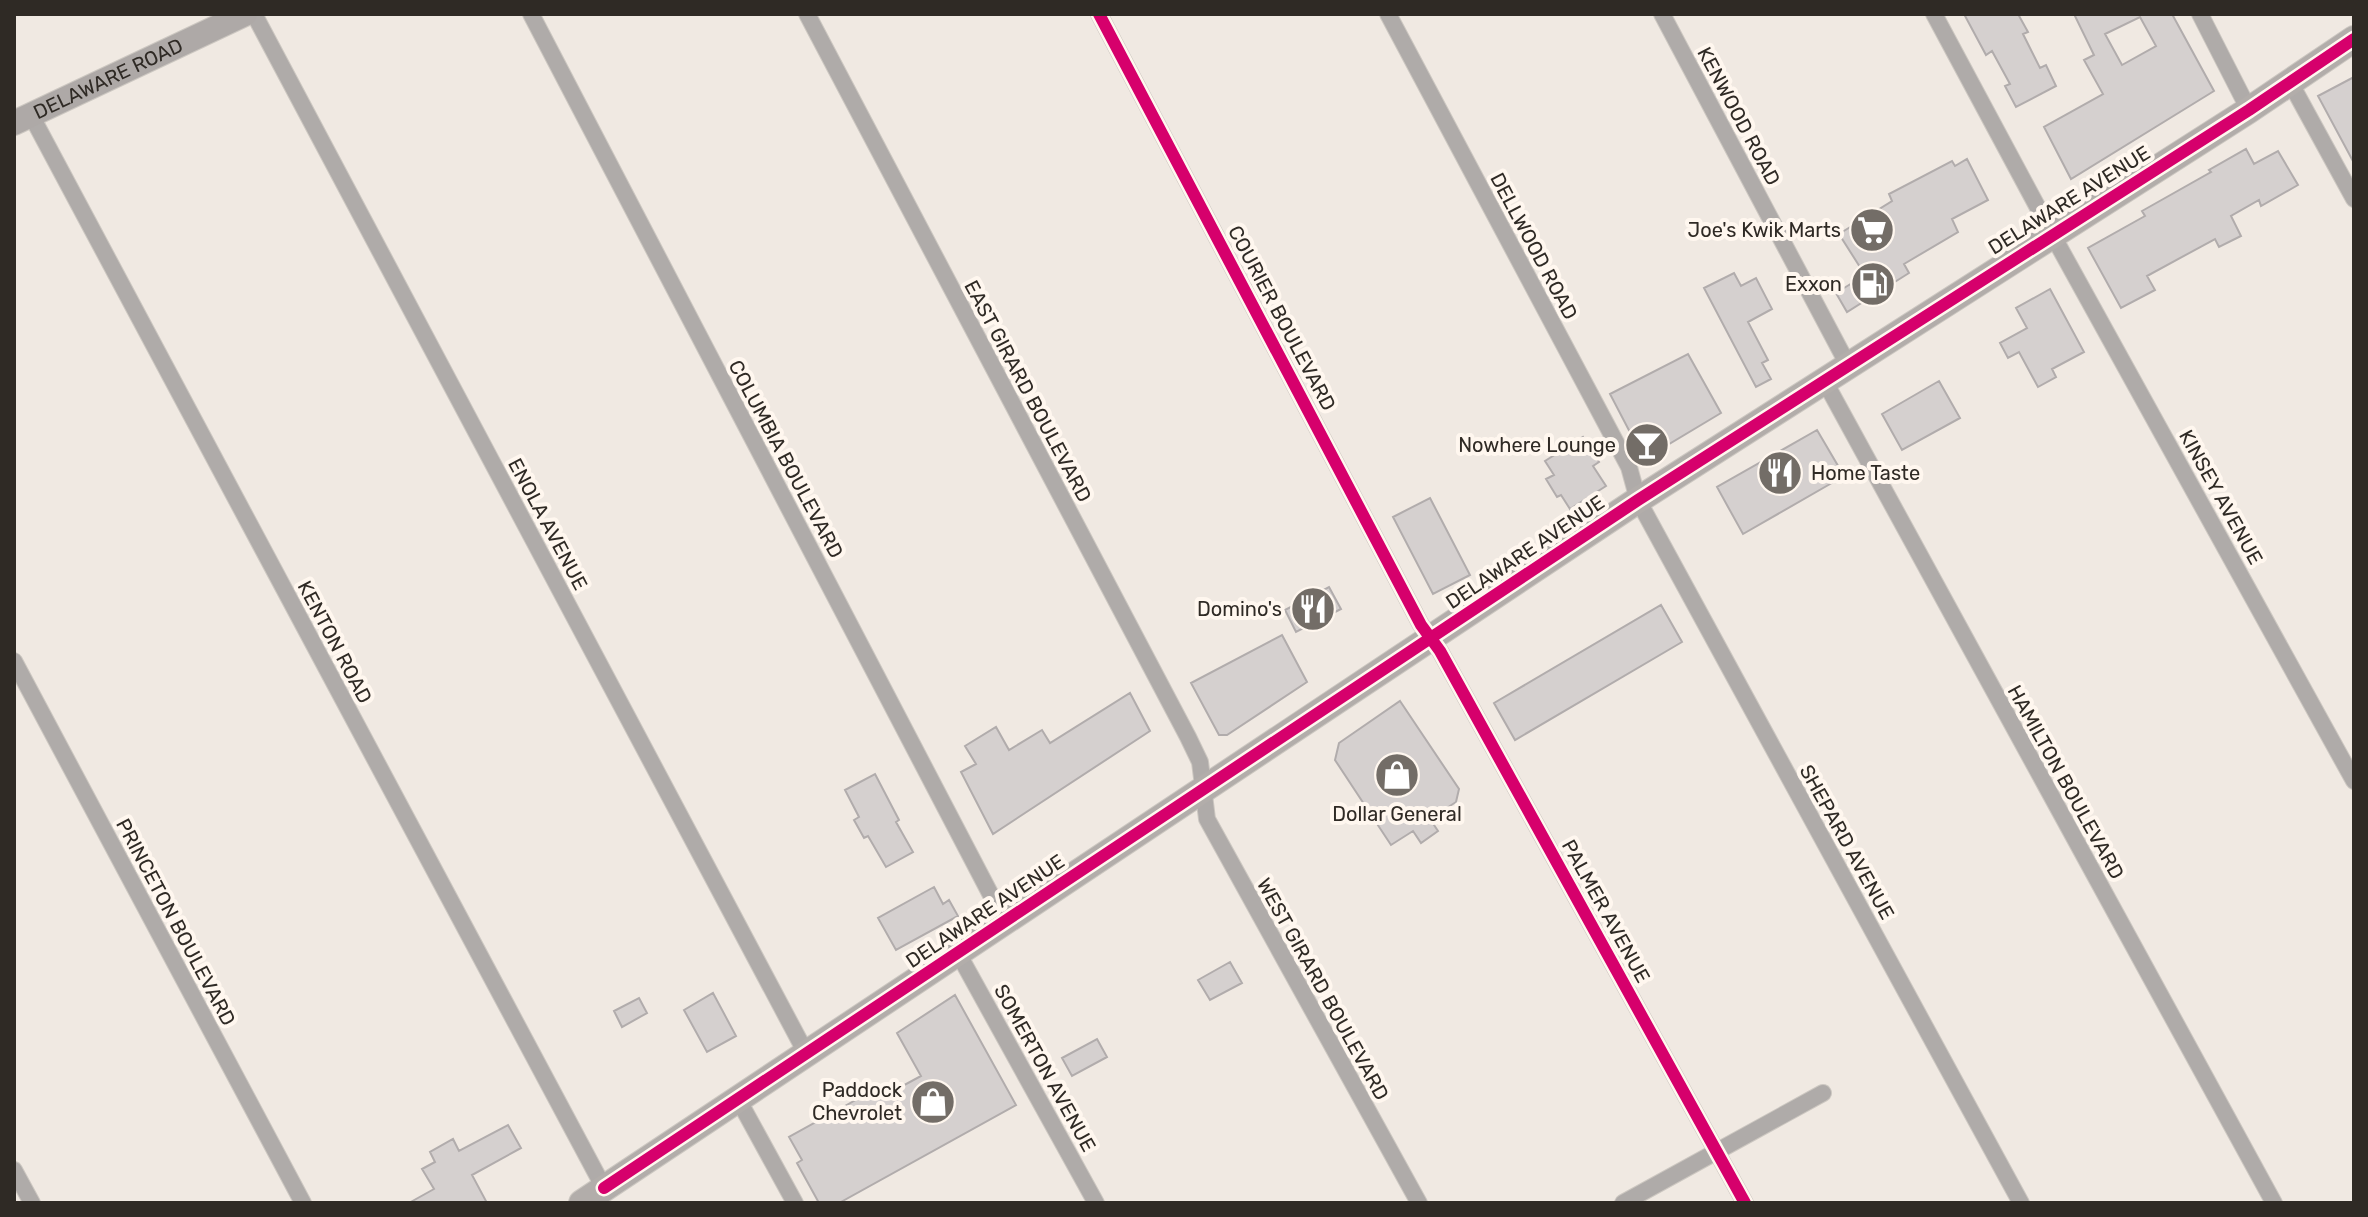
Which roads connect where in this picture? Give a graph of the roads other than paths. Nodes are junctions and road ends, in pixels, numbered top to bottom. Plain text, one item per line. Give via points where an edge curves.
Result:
1 (245, 14) edge
2 (254, 14) edge
3 (531, 14) edge
4 (807, 14) edge
5 (1099, 14) edge
6 (1388, 14) edge
7 (1662, 14) edge
8 (1934, 14) edge
9 (2200, 14) edge
10 (2354, 39) edge
11 (2290, 82) junction
12 (2249, 110) junction
13 (22, 119) edge
14 (2354, 199) edge
15 (2052, 234) junction
16 (1848, 365) junction
17 (1824, 380) junction
18 (1638, 500) junction
19 (1431, 639) junction
20 (14, 661) edge
21 (2354, 781) edge
22 (1203, 790) junction
23 (1005, 922) junction
24 (958, 953) junction
25 (806, 1053) junction
26 (1823, 1093) dead end
27 (738, 1099) junction
28 (1716, 1151) junction
29 (14, 1170) edge
30 (604, 1188) junction
31 (32, 1203) edge
32 (303, 1203) edge
33 (582, 1203) edge
34 (795, 1203) edge
35 (1096, 1203) edge
36 (1419, 1203) edge
37 (1623, 1203) edge
38 (1745, 1203) edge
39 (2021, 1203) edge
40 (2274, 1203) edge

1 - 13 street, DELAWARE ROAD
2 - 25 street, ENOLA AVENUE
3 - 23 street, COLUMBIA BOULEVARD
4 - 22 street, EAST GIRARD BOULEVARD via 1188,737 1200,762
5 - 19 street, COURIER BOULEVARD
6 - 18 street, DELLWOOD ROAD via 1629,467
7 - 16 street, KENWOOD ROAD
8 - 15 street, KINSEY AVENUE
9 - 12 street
10 - 11 main road, DELAWARE AVENUE
11 - 12 main road, DELAWARE AVENUE
11 - 14 street
12 - 15 main road, DELAWARE AVENUE
13 - 30 street, KENTON ROAD
15 - 16 main road, DELAWARE AVENUE
15 - 21 street, KINSEY AVENUE
16 - 17 main road, DELAWARE AVENUE
17 - 18 main road, DELAWARE AVENUE
17 - 40 street, HAMILTON BOULEVARD
18 - 19 main road, DELAWARE AVENUE
18 - 39 street, SHEPARD AVENUE
19 - 22 main road, DELAWARE AVENUE
19 - 28 street, PALMER AVENUE
20 - 32 street, PRINCETON BOULEVARD
22 - 23 main road, DELAWARE AVENUE
22 - 36 street, WEST GIRARD BOULEVARD via 1207,819
23 - 24 main road, DELAWARE AVENUE
24 - 25 main road, DELAWARE AVENUE
24 - 35 street, SOMERTON AVENUE
25 - 27 main road, DELAWARE AVENUE
26 - 28 street
27 - 30 main road, DELAWARE AVENUE
27 - 34 street
28 - 37 street
28 - 38 street, PALMER AVENUE
29 - 31 street
30 - 33 main road, DELAWARE AVENUE

